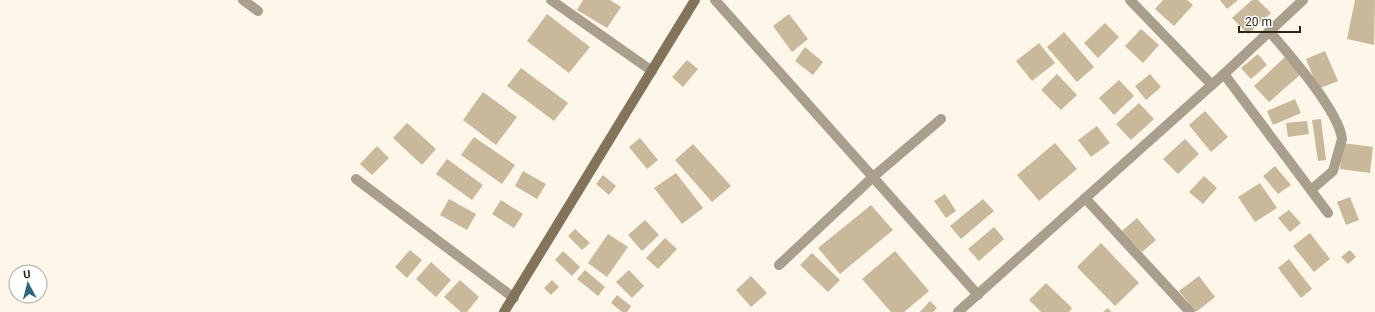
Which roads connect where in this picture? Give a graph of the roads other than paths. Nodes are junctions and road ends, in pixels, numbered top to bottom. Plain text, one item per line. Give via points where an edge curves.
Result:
1 (243, 0) edge
2 (550, 0) edge
3 (695, 0) edge
4 (715, 0) edge
5 (1130, 0) edge
6 (1303, 0) edge
7 (258, 11) dead end
8 (1269, 31) junction
9 (652, 72) junction
10 (1224, 74) junction
11 (1212, 85) junction
12 (941, 119) dead end
13 (873, 177) junction
14 (356, 179) dead end
15 (1311, 190) junction
16 (1085, 198) junction
17 (1328, 213) dead end
18 (779, 265) dead end
19 (978, 294) junction
20 (514, 298) junction
21 (504, 312) edge
22 (958, 312) edge
23 (1190, 312) edge

1 - 7 street
2 - 9 street
3 - 9 street
4 - 13 street
5 - 11 street
6 - 8 street
8 - 10 street
8 - 15 street via 1302,71 1341,134 1342,139 1333,170
9 - 20 street
10 - 11 street
10 - 15 street
11 - 16 street
12 - 13 street
13 - 18 street
13 - 19 street
14 - 20 street
15 - 17 street
16 - 19 street
16 - 23 street
19 - 22 street
20 - 21 street

